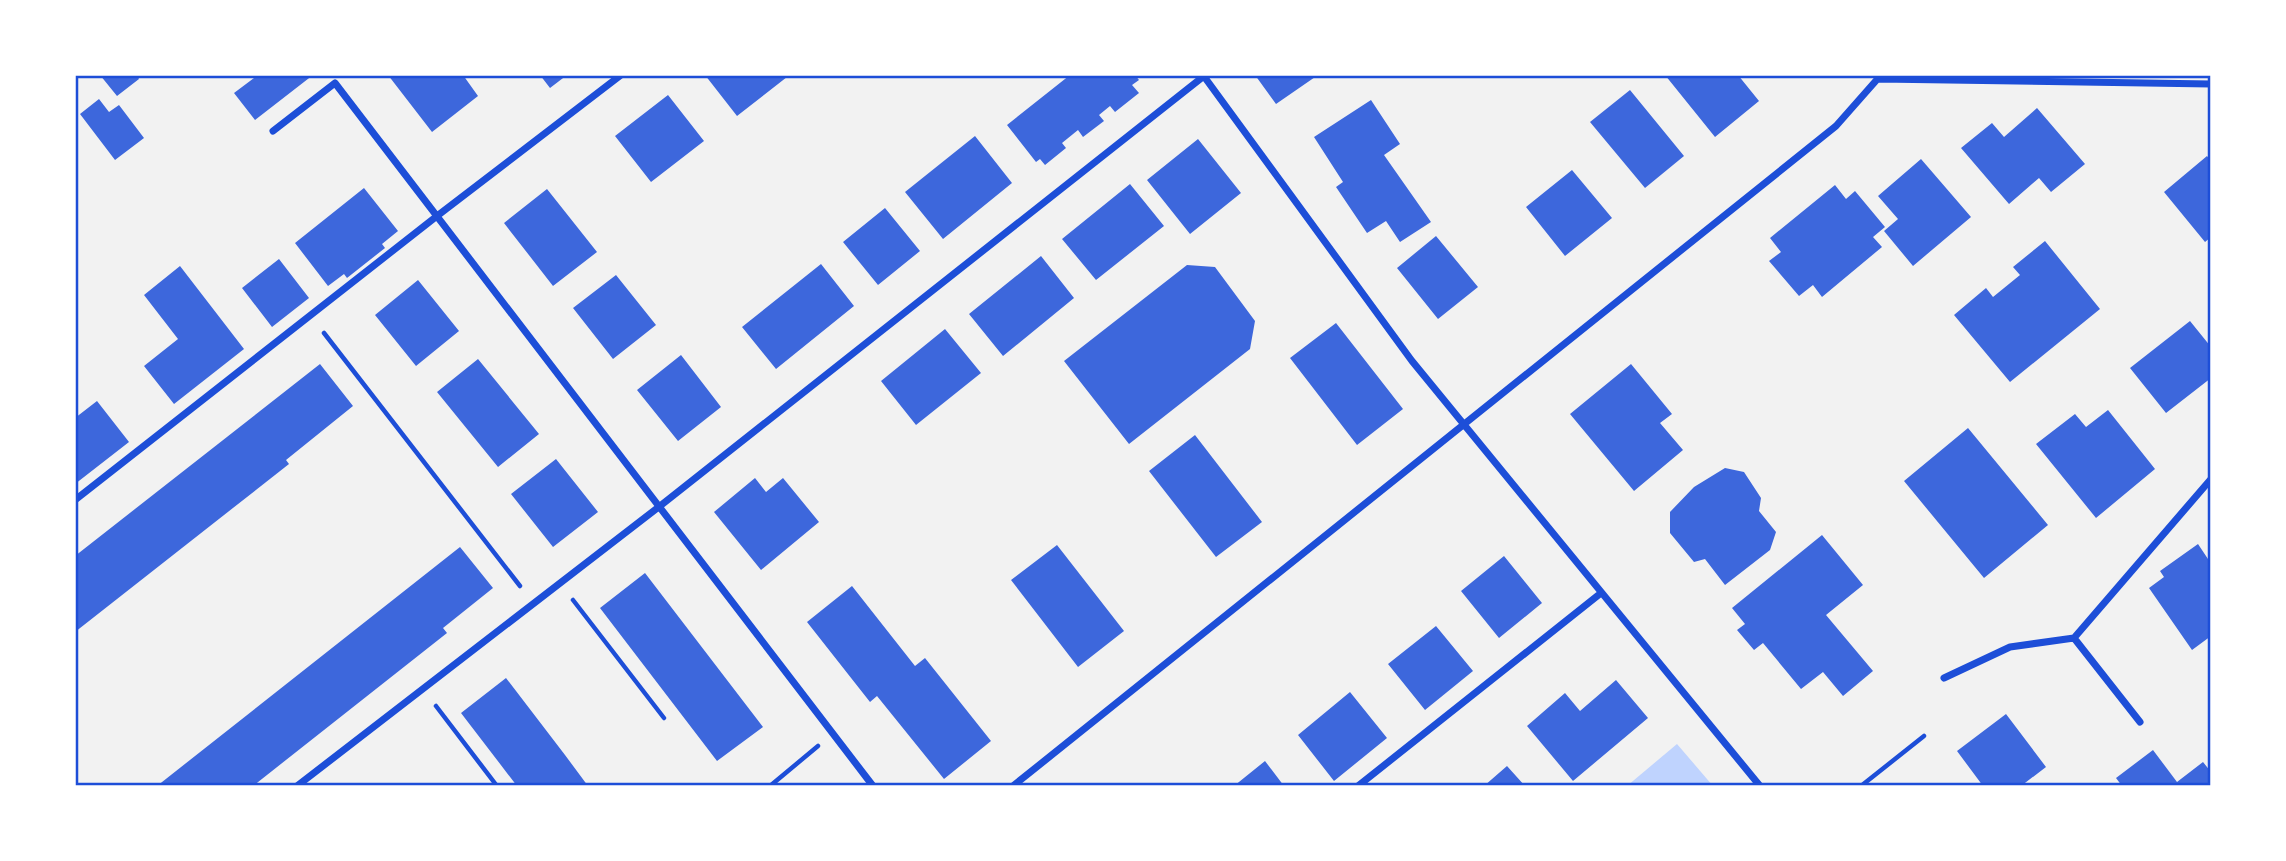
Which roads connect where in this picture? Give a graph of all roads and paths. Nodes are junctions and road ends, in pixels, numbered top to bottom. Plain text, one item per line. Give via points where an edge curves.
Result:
1 (621, 75) edge
2 (1203, 76) edge
3 (1880, 77) edge
4 (2211, 84) edge
5 (273, 131) dead end
6 (437, 216) junction
7 (311, 315) junction
8 (1464, 426) junction
9 (2211, 479) edge
10 (75, 500) edge
11 (660, 506) junction
12 (560, 583) junction
13 (1601, 593) junction
14 (533, 604) junction
15 (2074, 638) junction
16 (1944, 678) dead end
17 (423, 689) junction
18 (664, 718) dead end
19 (2140, 722) dead end
20 (833, 734) junction
21 (1924, 736) dead end
22 (297, 786) edge
23 (497, 786) edge
24 (770, 786) edge
25 (873, 786) edge
26 (1013, 786) edge
27 (1358, 786) edge
28 (1760, 786) edge
29 (1861, 786) edge

1 - 6 street
2 - 8 street
2 - 11 street
3 - 4 street
3 - 8 street via 1836,126
5 - 6 street via 335,82
6 - 7 street
6 - 11 street
7 - 10 street
7 - 14 path
8 - 13 street
8 - 26 street
9 - 15 street
11 - 12 street
11 - 20 street
12 - 14 street
12 - 18 path
13 - 27 street
13 - 28 street
14 - 17 street
15 - 16 street via 2010,647
15 - 19 street
17 - 22 street
17 - 23 path
20 - 24 path
20 - 25 street
21 - 29 path

